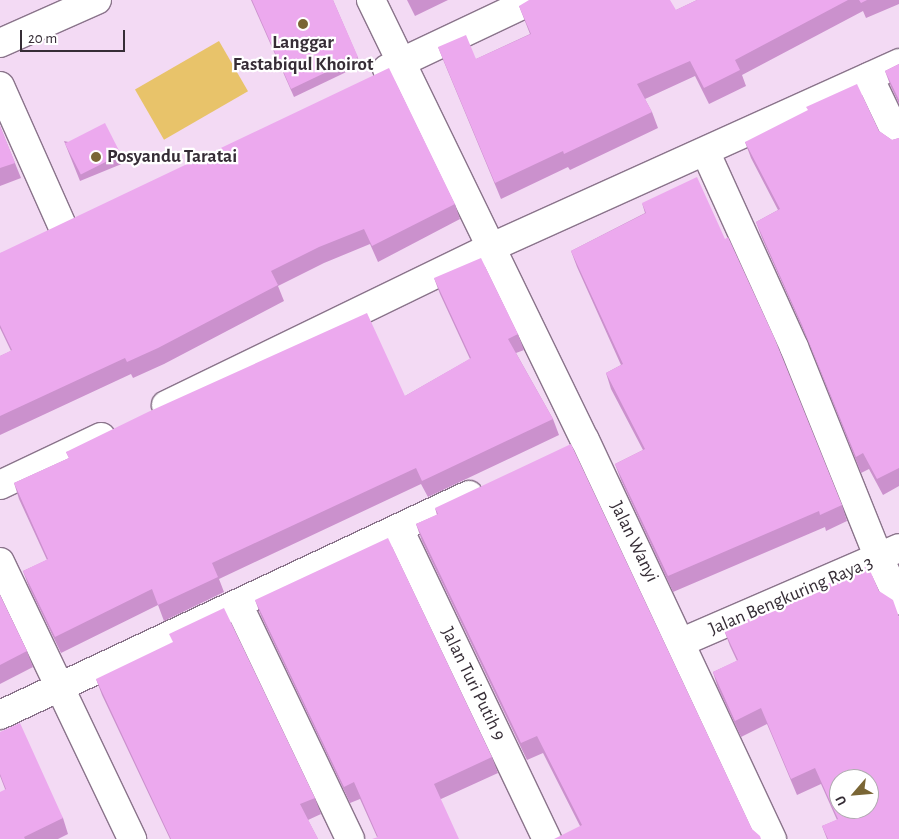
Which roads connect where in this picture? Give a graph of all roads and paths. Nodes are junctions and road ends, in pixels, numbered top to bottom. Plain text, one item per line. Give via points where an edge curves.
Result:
1 (97, 0) edge
2 (370, 0) edge
3 (533, 0) edge
4 (0, 43) edge
5 (403, 61) junction
6 (899, 63) edge
7 (869, 77) junction
8 (367, 78) edge
9 (0, 86) edge
10 (899, 140) edge
11 (706, 153) junction
12 (89, 212) edge
13 (62, 225) junction
14 (36, 238) edge
15 (492, 247) junction
16 (585, 440) junction
17 (558, 453) edge
18 (496, 482) edge
19 (0, 485) edge
20 (399, 530) junction
21 (889, 553) edge
22 (0, 562) edge
23 (899, 600) edge
24 (238, 604) junction
25 (682, 642) junction
26 (60, 687) junction
27 (0, 716) edge
28 (132, 839) edge
29 (350, 839) edge
30 (547, 839) edge
31 (772, 839) edge

1 - 4 street
2 - 5 street, Jalan Wanyi
3 - 5 street
5 - 8 street
5 - 15 street, Jalan Wanyi
6 - 7 street
7 - 10 street
7 - 11 street
9 - 13 street
11 - 15 street
11 - 21 street
12 - 13 street
13 - 14 street
15 - 16 street, Jalan Wanyi
15 - 19 street
16 - 17 street
16 - 25 street, Jalan Wanyi
18 - 20 street
20 - 24 street
20 - 30 street, Jalan Turi Putih 9
21 - 23 street
21 - 25 street, Jalan Bengkuring Raya 3
22 - 26 street
24 - 26 street
24 - 29 street
25 - 31 street, Jalan Wanyi
26 - 27 street
26 - 28 street

